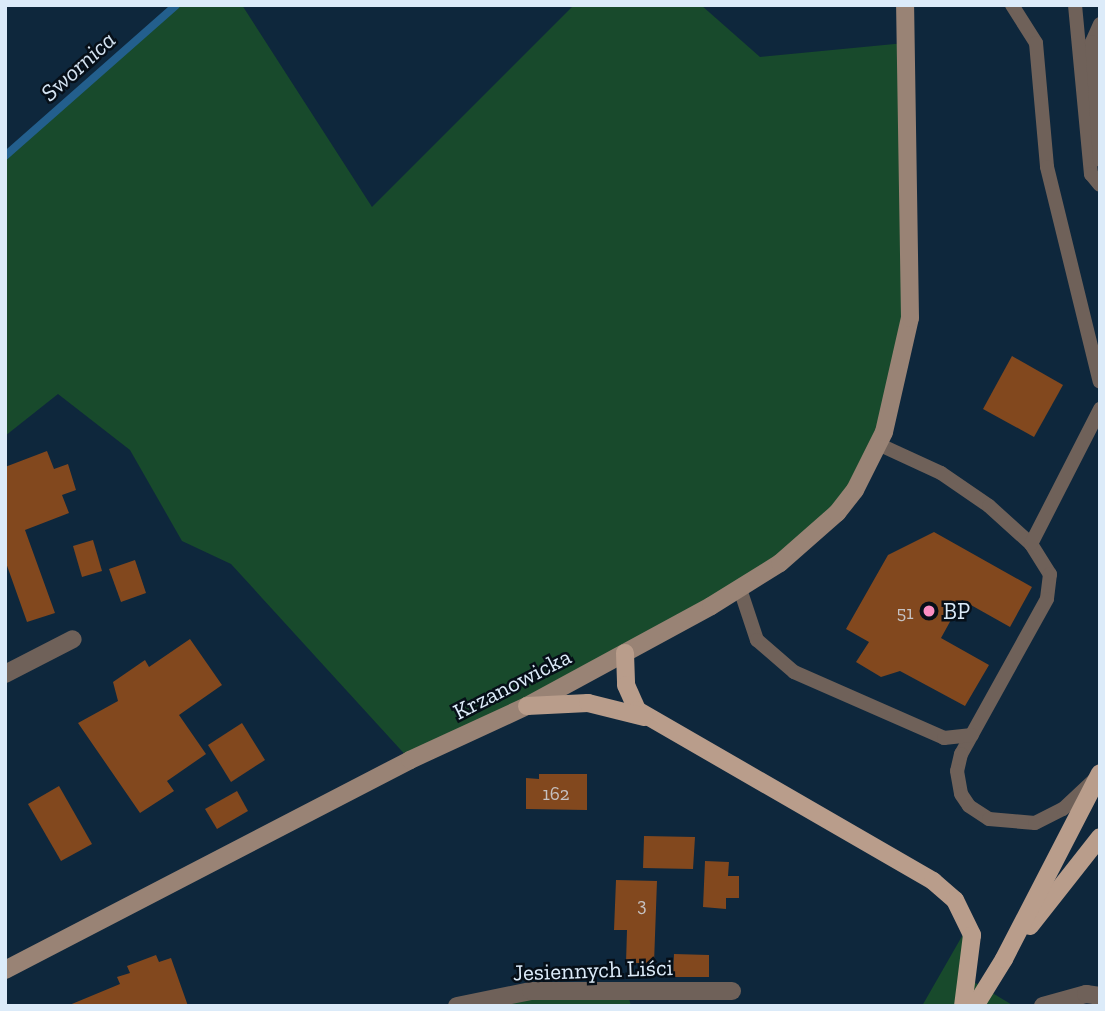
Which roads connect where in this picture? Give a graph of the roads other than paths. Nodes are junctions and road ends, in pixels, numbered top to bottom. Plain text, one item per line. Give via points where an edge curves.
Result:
1 (905, 5) edge
2 (1012, 5) edge
3 (1076, 6) edge
4 (1098, 22) edge
5 (1100, 160) edge
6 (1100, 185) edge
7 (1100, 382) edge
8 (1100, 409) edge
9 (878, 444) junction
10 (1031, 544) junction
11 (740, 589) junction
12 (73, 639) dead end
13 (625, 653) junction
14 (5, 674) edge
15 (527, 706) junction
16 (652, 719) junction
17 (972, 735) junction
18 (1099, 775) edge
19 (1100, 837) edge
20 (1004, 959) junction
21 (5, 970) edge
22 (732, 991) dead end
23 (1100, 996) edge
24 (457, 1006) edge
25 (963, 1006) edge
26 (975, 1006) edge
27 (1043, 1006) edge

1 - 9 street, Krzanowicka via 910,318 895,397
2 - 7 lane via 1036,43 1047,167
3 - 6 lane via 1091,174
4 - 5 lane via 1092,42
8 - 10 lane
9 - 10 lane via 962,486
9 - 11 street, Krzanowicka via 837,513 813,537
10 - 17 lane via 1044,560 1052,585
11 - 13 street, Krzanowicka
11 - 17 lane via 757,640 794,672 944,738
12 - 14 street
13 - 15 street, Krzanowicka
13 - 16 main road via 629,697
15 - 16 main road via 589,703
15 - 21 street, Krzanowicka via 410,760
16 - 25 main road via 944,889 972,935
17 - 18 lane via 961,754 958,782 969,806 989,819 1035,823 1063,809
18 - 20 main road
19 - 20 main road
20 - 26 main road
22 - 24 street, Jesiennych Liści via 531,991
23 - 27 street via 1086,994

